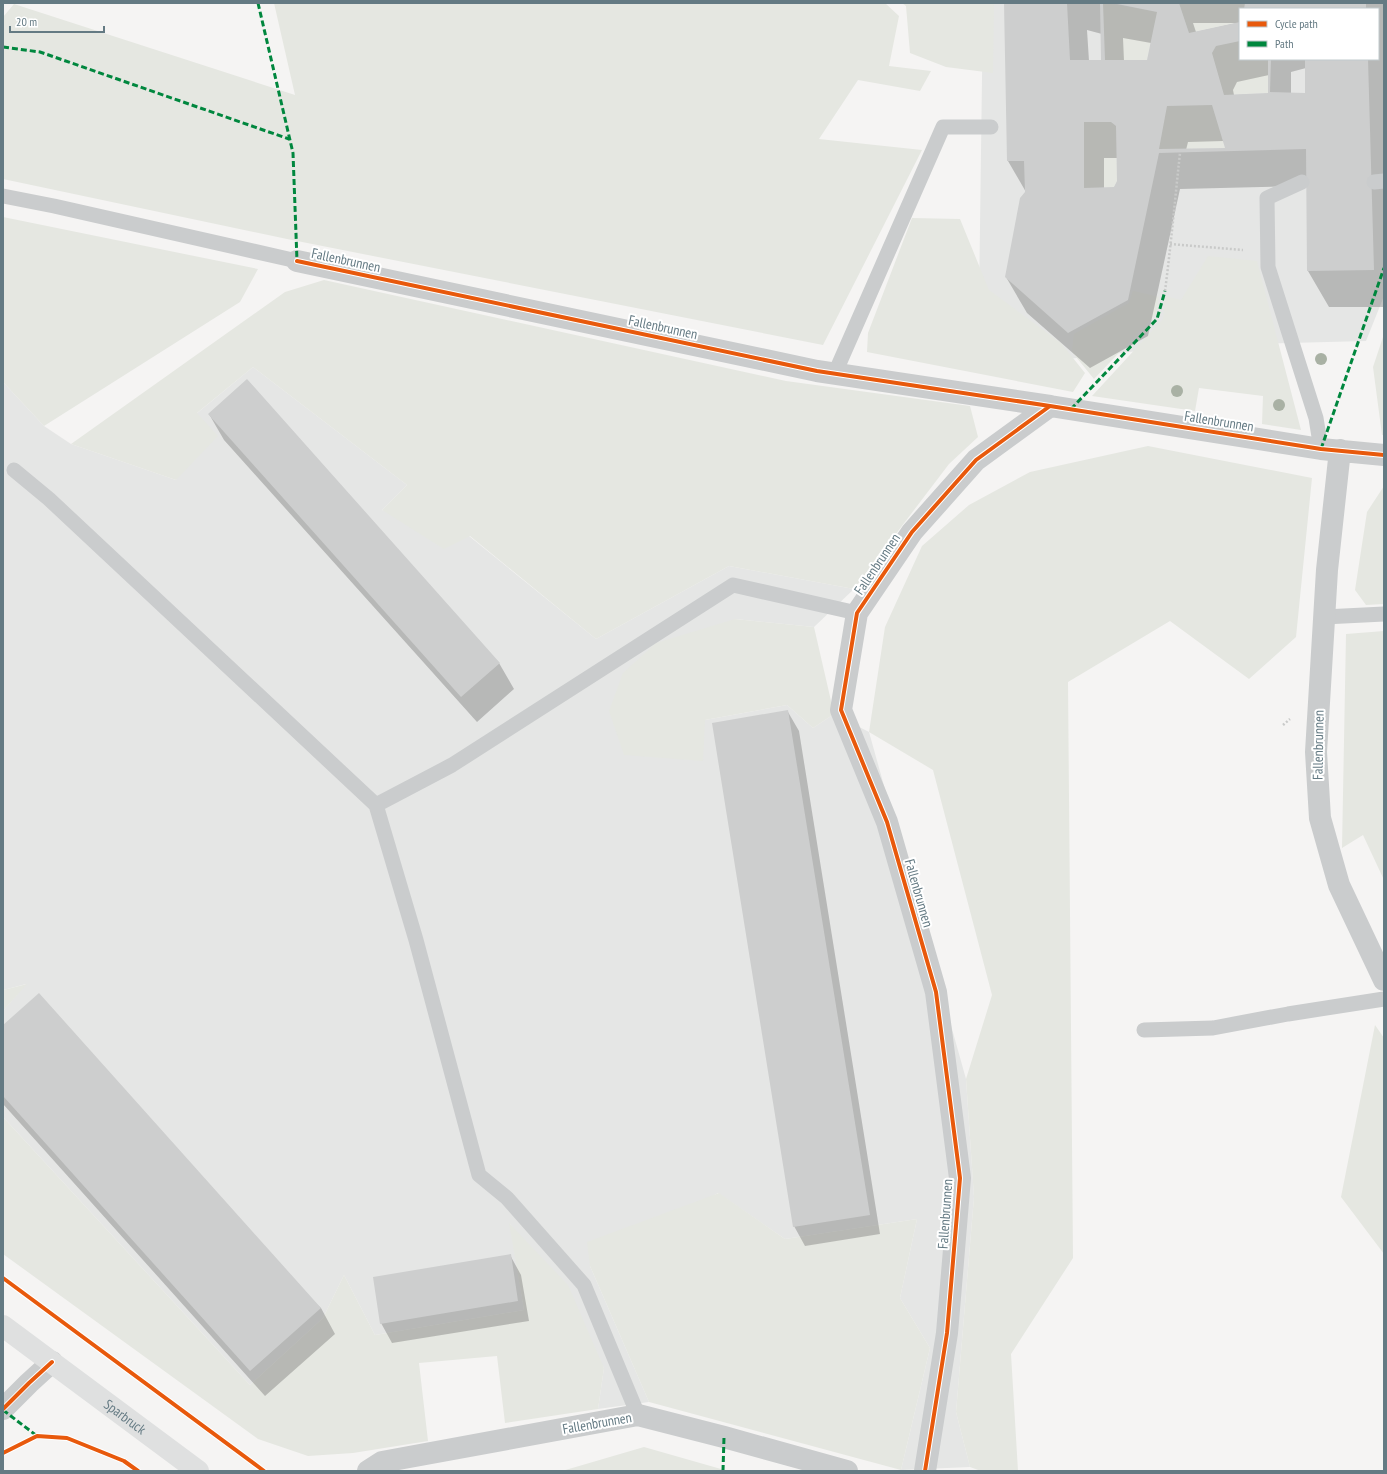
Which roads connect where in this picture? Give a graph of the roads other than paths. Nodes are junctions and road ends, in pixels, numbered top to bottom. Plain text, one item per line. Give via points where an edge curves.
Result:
1 (991, 127) dead end
2 (1302, 182) dead end
3 (3, 196) edge
4 (297, 261) joint
5 (835, 373) junction
6 (1050, 406) junction
7 (1331, 449) junction
8 (1384, 455) edge
9 (14, 470) dead end
10 (857, 613) junction
11 (1384, 614) edge
12 (1324, 617) junction
13 (376, 805) junction
14 (1384, 980) edge
15 (1384, 1000) edge
16 (1144, 1030) dead end
17 (3, 1326) edge
18 (52, 1362) junction
19 (3, 1409) edge
20 (638, 1415) junction
21 (198, 1471) edge
22 (368, 1471) edge
23 (847, 1471) edge
24 (925, 1471) edge

1 - 5 lane via 943,127
2 - 7 lane, Fallenbrunnen via 1267,198 1268,267 1316,418
3 - 4 lane
4 - 5 street, Fallenbrunnen
5 - 6 street, Fallenbrunnen
6 - 7 street, Fallenbrunnen
6 - 10 street, Fallenbrunnen via 976,460 912,532
7 - 8 street, Fallenbrunnen
7 - 12 street, Fallenbrunnen
9 - 13 lane via 49,499
10 - 13 lane via 733,585 452,765
10 - 24 street, Fallenbrunnen via 841,710 887,822 936,992 960,1178 947,1333
11 - 12 lane
12 - 14 street, Fallenbrunnen via 1316,752 1320,818 1339,885
13 - 20 lane via 416,940 479,1175 507,1198 584,1285
15 - 16 lane via 1213,1028
17 - 18 main road, Sparbruck
18 - 19 street
18 - 21 main road, Sparbruck
20 - 22 street, Fallenbrunnen via 382,1462
20 - 23 street, Fallenbrunnen

